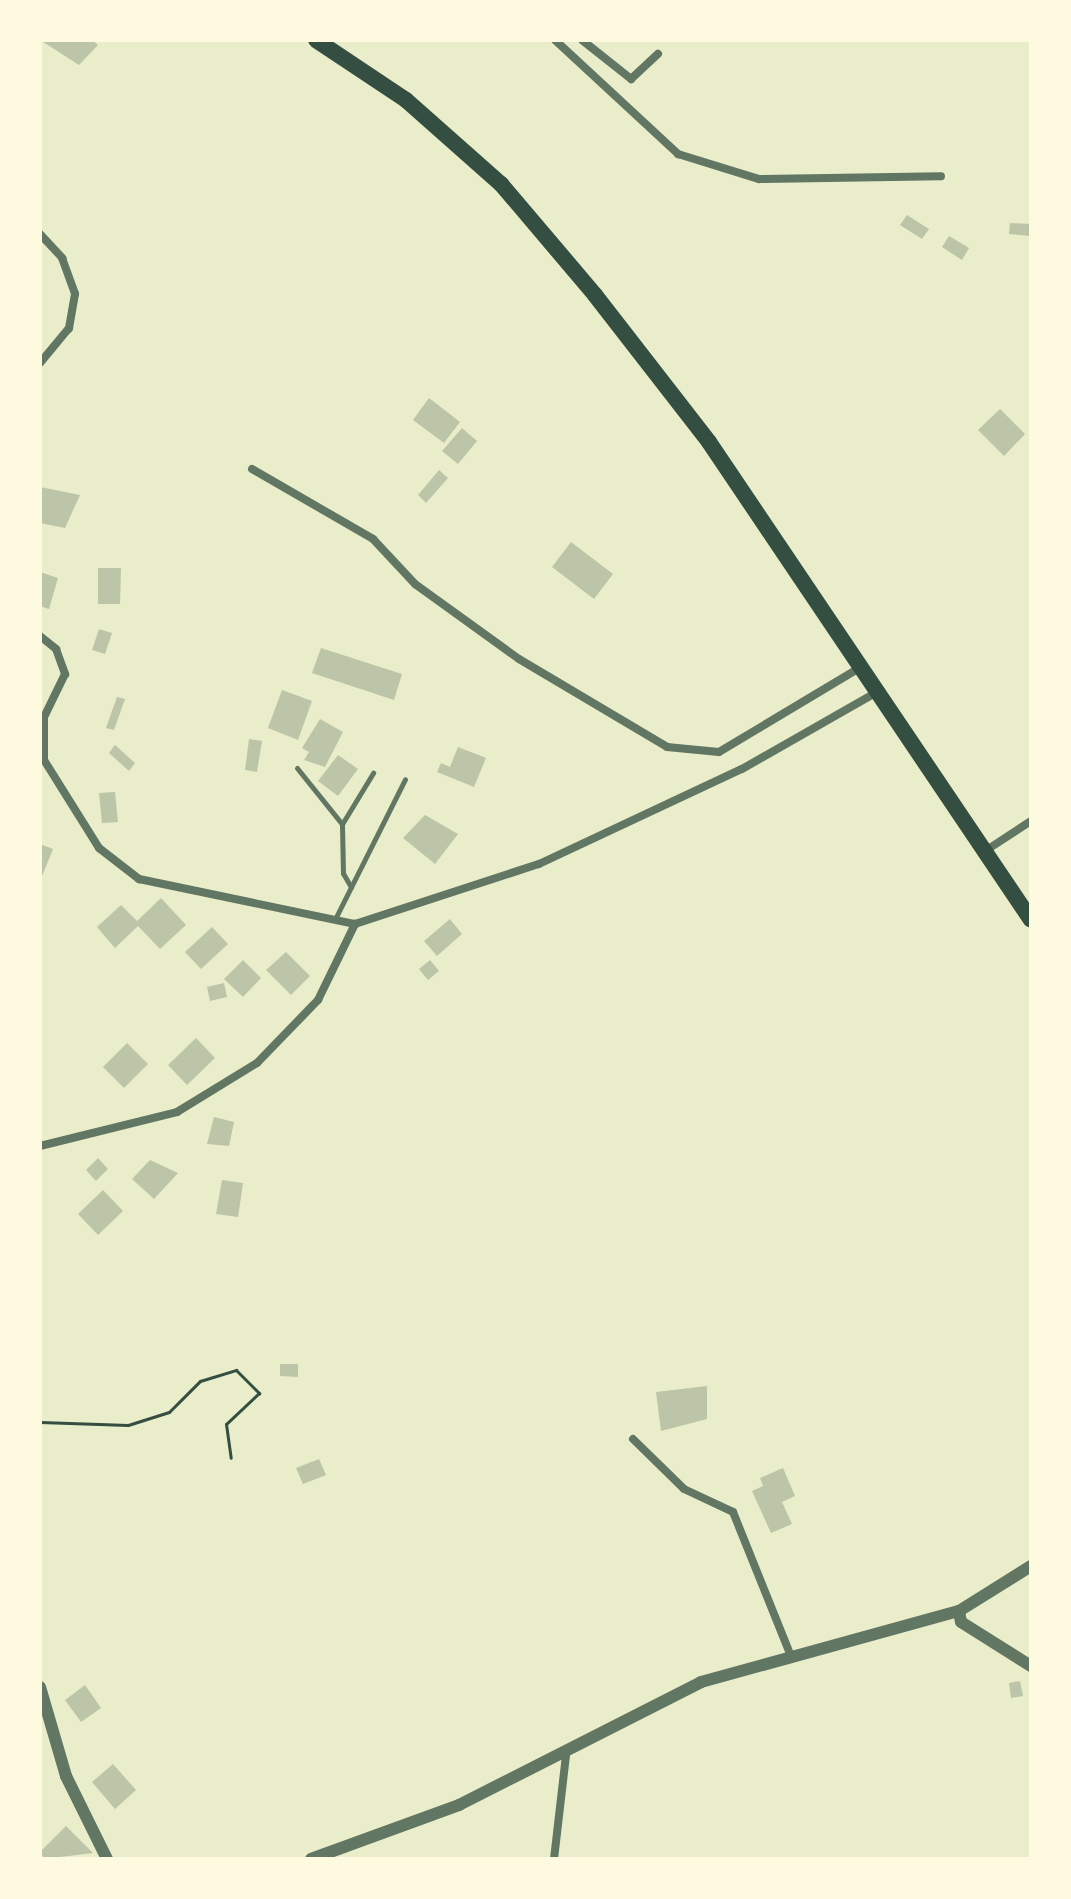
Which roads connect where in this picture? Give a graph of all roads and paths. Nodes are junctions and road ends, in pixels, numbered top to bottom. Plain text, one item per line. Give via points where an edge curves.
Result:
1 (316, 40) edge
2 (555, 40) edge
3 (582, 40) edge
4 (658, 54) dead end
5 (941, 176) dead end
6 (40, 234) edge
7 (40, 363) edge
8 (252, 469) dead end
9 (40, 636) edge
10 (861, 667) junction
11 (877, 692) junction
12 (297, 768) dead end
13 (373, 773) dead end
14 (405, 779) dead end
15 (1031, 821) edge
16 (342, 824) junction
17 (981, 854) junction
18 (351, 887) junction
19 (336, 917) junction
20 (1031, 920) edge
21 (355, 924) junction
22 (40, 1146) edge
23 (40, 1422) edge
24 (633, 1439) dead end
25 (231, 1458) dead end
26 (1031, 1566) edge
27 (959, 1611) junction
28 (791, 1656) junction
29 (1031, 1666) edge
30 (40, 1687) edge
31 (566, 1755) junction
32 (107, 1859) edge
33 (311, 1859) edge
34 (554, 1859) edge

1 - 10 highway via 406,100 501,184 709,442
2 - 5 street via 678,154 759,179
3 - 4 street via 631,79
6 - 7 street via 62,258 75,294 69,328
8 - 10 street via 373,539 415,584 519,659 667,747 719,752
9 - 19 street via 56,649 65,674 44,717 44,760 99,848 139,879
10 - 11 highway
11 - 17 highway
11 - 21 street via 742,769 539,864
12 - 16 lane
13 - 16 lane
14 - 18 lane
15 - 17 street
16 - 18 lane via 343,873
17 - 20 highway
18 - 19 lane
19 - 21 street
21 - 22 street via 318,1000 257,1063 177,1112
23 - 25 path via 128,1425 169,1412 200,1381 236,1370 259,1393 226,1424
24 - 28 street via 684,1489 733,1512
26 - 27 street
27 - 28 street
27 - 29 street via 961,1622
28 - 31 street via 701,1682
30 - 32 street via 66,1776
31 - 33 street via 459,1805
31 - 34 street

